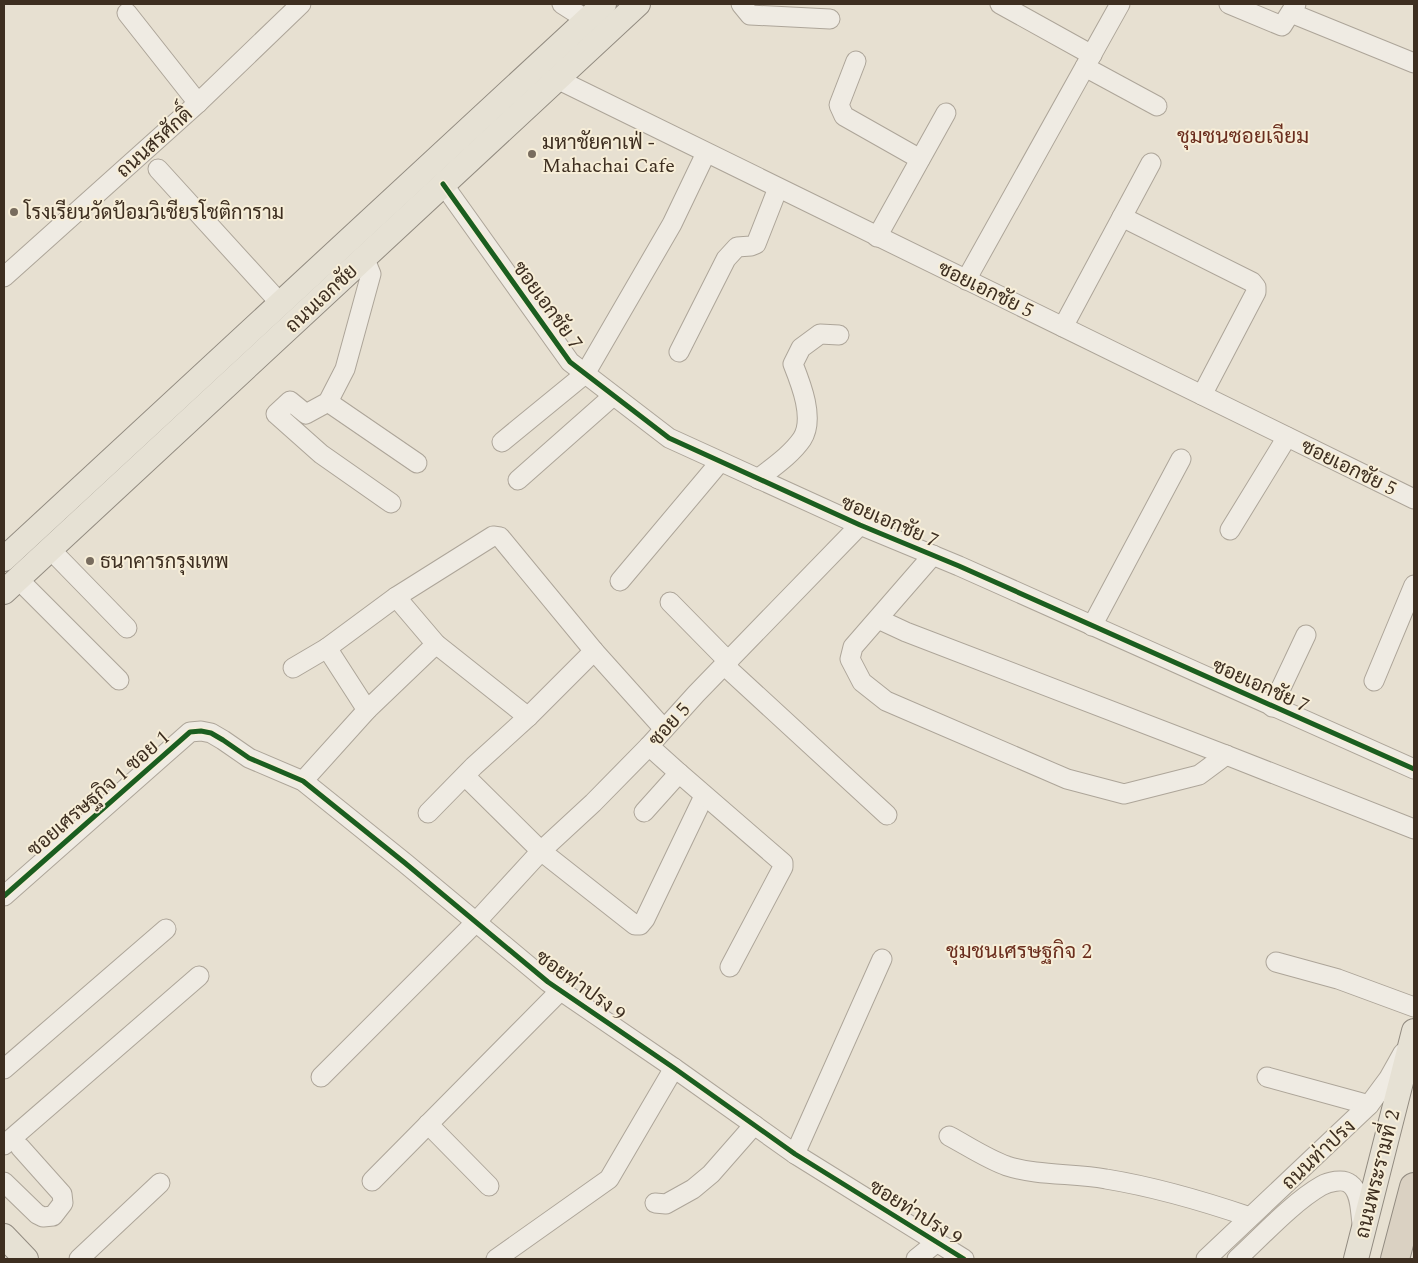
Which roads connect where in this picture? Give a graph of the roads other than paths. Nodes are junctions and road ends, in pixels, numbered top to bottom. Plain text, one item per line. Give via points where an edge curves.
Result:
1 (301, 4) edge
2 (562, 4) edge
3 (604, 4) edge
4 (638, 4) edge
5 (741, 4) edge
6 (1000, 4) edge
7 (1120, 4) edge
8 (1229, 4) edge
9 (1293, 8) edge
10 (127, 13) dead end
11 (830, 19) dead end
12 (587, 20) junction
13 (856, 61) dead end
14 (1089, 61) junction
15 (1414, 63) edge
16 (557, 79) junction
17 (198, 103) junction
18 (1157, 106) dead end
19 (946, 113) dead end
20 (706, 153) junction
21 (920, 159) junction
22 (1151, 163) dead end
23 (158, 169) dead end
24 (443, 184) junction
25 (778, 188) junction
26 (1122, 216) junction
27 (878, 237) junction
28 (364, 257) junction
29 (4, 277) edge
30 (966, 280) junction
31 (280, 303) junction
32 (1063, 327) junction
33 (839, 336) dead end
34 (679, 352) dead end
35 (585, 374) junction
36 (1202, 395) junction
37 (613, 396) junction
38 (328, 402) junction
39 (1287, 437) junction
40 (502, 442) dead end
41 (1181, 459) dead end
42 (720, 462) junction
43 (417, 463) dead end
44 (758, 479) junction
45 (518, 480) dead end
46 (1414, 499) edge
47 (391, 503) dead end
48 (860, 525) junction
49 (1230, 530) dead end
50 (50, 549) junction
51 (933, 555) junction
52 (4, 558) edge
53 (620, 581) dead end
54 (1414, 585) edge
55 (11, 586) edge
56 (396, 597) junction
57 (670, 602) dead end
58 (878, 618) junction
59 (1092, 626) junction
60 (127, 628) dead end
61 (1306, 635) dead end
62 (436, 644) junction
63 (327, 648) junction
64 (594, 651) junction
65 (727, 664) junction
66 (293, 668) dead end
67 (119, 680) dead end
68 (1374, 681) dead end
69 (1272, 707) junction
70 (367, 710) junction
71 (528, 717) junction
72 (664, 729) junction
73 (190, 732) joint
74 (649, 746) junction
75 (1226, 755) junction
76 (1414, 770) edge
77 (679, 773) junction
78 (464, 776) junction
79 (303, 781) junction
80 (704, 796) junction
81 (644, 812) dead end
82 (428, 813) dead end
83 (887, 815) dead end
84 (1414, 829) edge
85 (541, 852) junction
86 (4, 896) edge
87 (476, 922) junction
88 (166, 929) dead end
89 (882, 959) dead end
90 (1276, 962) dead end
91 (730, 967) dead end
92 (199, 976) dead end
93 (560, 991) junction
94 (1414, 1007) edge
95 (1414, 1033) edge
96 (674, 1068) junction
97 (4, 1069) edge
98 (321, 1077) dead end
99 (1267, 1078) dead end
100 (1369, 1106) junction
101 (428, 1124) junction
102 (754, 1125) junction
103 (949, 1136) dead end
104 (12, 1146) edge
105 (794, 1154) junction
106 (372, 1181) dead end
107 (4, 1182) edge
108 (160, 1182) dead end
109 (488, 1186) dead end
110 (1414, 1187) edge
111 (655, 1202) dead end
112 (1250, 1218) junction
113 (1363, 1230) junction
114 (4, 1236) edge
115 (937, 1242) junction
116 (26, 1259) edge
117 (79, 1259) edge
118 (496, 1259) edge
119 (916, 1259) edge
120 (964, 1259) edge
121 (1206, 1259) edge
122 (1237, 1259) edge
123 (1356, 1259) edge
124 (1395, 1259) edge

1 - 17 street, ถนนสรศักดิ์
2 - 12 street
3 - 12 main road, ถนนเอกชัย
4 - 16 main road, ถนนเอกชัย
5 - 11 street via 750,15
6 - 14 street
7 - 14 street
8 - 9 street via 1282,26
9 - 15 street
10 - 17 street
12 - 31 main road, ถนนเอกชัย
13 - 21 street via 839,105 844,116
14 - 18 street
14 - 30 street
16 - 20 street, ซอยเอกชัย 5
16 - 24 main road, ถนนเอกชัย
17 - 29 street, ถนนสรศักดิ์
19 - 21 street
20 - 25 street, ซอยเอกชัย 5
20 - 35 street via 672,224
21 - 27 street
22 - 26 street
23 - 31 street
24 - 28 main road, ถนนเอกชัย
24 - 35 street, ซอยเอกชัย 7 via 570,362
25 - 27 street, ซอยเอกชัย 5
25 - 34 street via 756,244 737,247 726,259
26 - 32 street
26 - 36 street via 1252,282 1256,287
27 - 30 street, ซอยเอกชัย 5
28 - 38 street via 371,274 345,369
28 - 50 main road, ถนนเอกชัย
30 - 32 street, ซอยเอกชัย 5
31 - 52 main road, ถนนเอกชัย
32 - 36 street, ซอยเอกชัย 5
33 - 44 street via 820,334 801,348 793,364 808,417 803,438
35 - 37 street, ซอยเอกชัย 7
35 - 40 street
36 - 39 street, ซอยเอกชัย 5
37 - 42 street, ซอยเอกชัย 7 via 669,438
37 - 45 street
38 - 43 street
38 - 47 street via 306,414 290,401 276,414 321,454
39 - 46 street, ซอยเอกชัย 5
39 - 49 street
41 - 59 street
42 - 44 street, ซอยเอกชัย 7
42 - 53 street
44 - 48 street, ซอยเอกชัย 7
48 - 51 street, ซอยเอกชัย 7
48 - 65 street, ซอย 5
50 - 55 main road, ถนนเอกชัย
50 - 60 street
51 - 58 street
51 - 59 street, ซอยเอกชัย 7
54 - 68 street
55 - 67 street
56 - 62 street
56 - 63 street
56 - 64 street via 493,536 500,537
57 - 65 street
58 - 75 street via 906,632
58 - 75 street via 853,647 850,659 862,682 886,701 1068,779 1124,794 1199,775
59 - 69 street, ซอยเอกชัย 7
61 - 69 street
62 - 70 street
62 - 71 street
63 - 66 street
63 - 70 street
64 - 71 street
64 - 72 street
65 - 72 street, ซอย 5
65 - 83 street
69 - 76 street, ซอยเอกชัย 7
70 - 79 street
71 - 78 street
72 - 74 street, ซอย 5
73 - 79 street, ซอยท่าปรง 9 via 211,733 249,758
73 - 86 street, ซอยเศรษฐกิจ 1 ซอย 1
74 - 77 street
74 - 85 street, ซอย 5
75 - 84 street
77 - 80 street
77 - 81 street
78 - 82 street
78 - 85 street
79 - 87 street, ซอยท่าปรง 9
80 - 85 street via 640,925 634,925
80 - 91 street via 783,863
85 - 87 street, ซอย 5
87 - 93 street, ซอยท่าปรง 9
87 - 98 street, ซอย 5
88 - 97 street
89 - 105 street
90 - 94 street via 1338,979
92 - 104 street
93 - 96 street, ซอยท่าปรง 9
93 - 101 street
95 - 100 street, ถนนท่าปรง
95 - 113 main road, ถนนพระรามที่ 2
96 - 102 street, ซอยท่าปรง 9
96 - 118 street via 609,1179
99 - 100 street
100 - 112 street, ถนนท่าปรง
101 - 106 street
101 - 109 street
102 - 105 street, ซอยท่าปรง 9
102 - 111 street via 711,1174 693,1189 666,1204
103 - 112 street via 1007,1166 1159,1190
104 - 107 street via 58,1189 63,1203 53,1216 43,1217
105 - 115 street, ซอยท่าปรง 9
108 - 117 street
110 - 124 highway, ถนนพระรามที่ 2
112 - 121 street, ถนนท่าปรง
113 - 122 street, ถนนท่าปรง via 1355,1189 1344,1181 1334,1182 1322,1185 1306,1197
113 - 123 main road, ถนนพระรามที่ 2
114 - 116 main road
115 - 119 street
115 - 120 street, ซอยท่าปรง 9

